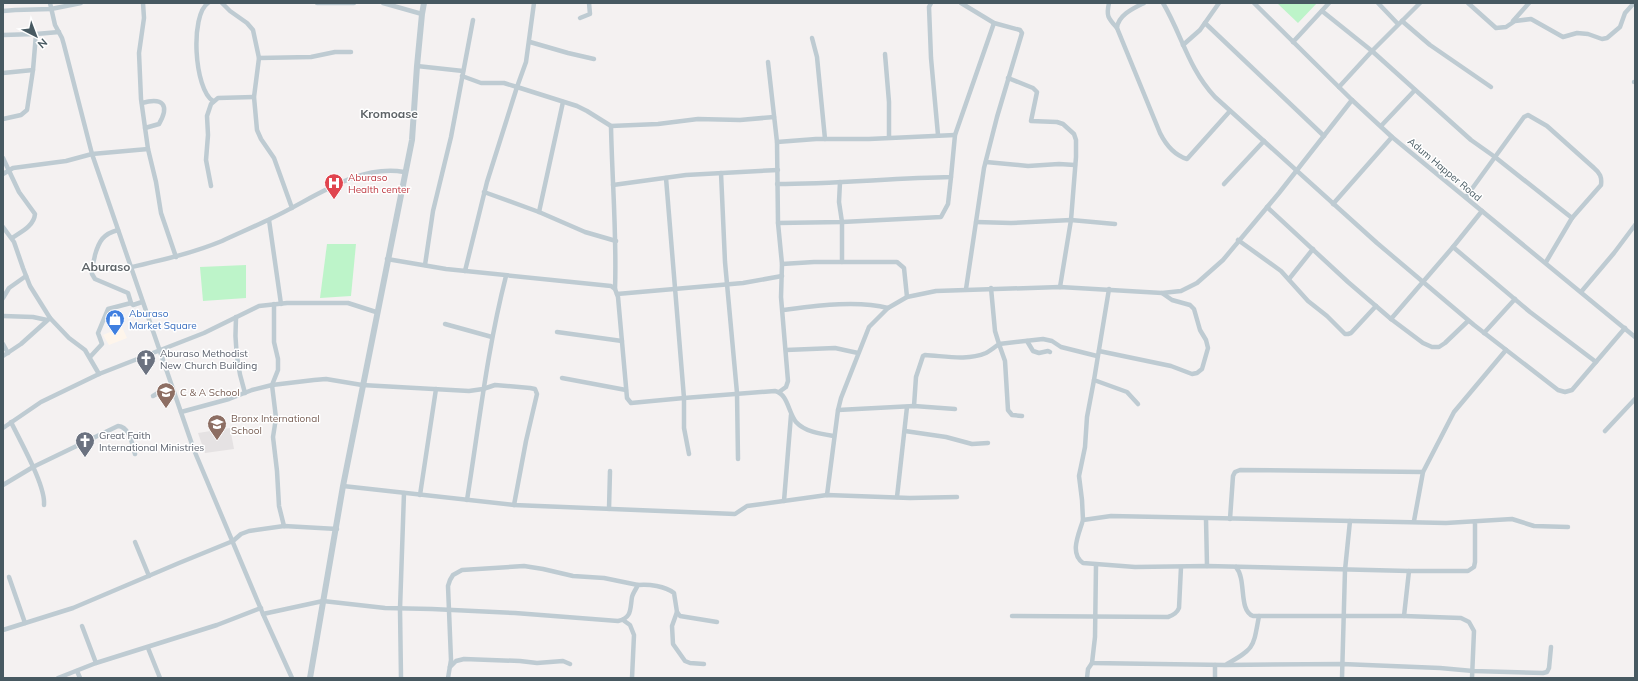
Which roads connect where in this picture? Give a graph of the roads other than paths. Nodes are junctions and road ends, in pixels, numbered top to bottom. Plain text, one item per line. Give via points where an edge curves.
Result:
1 (50, 3) edge
2 (81, 3) edge
3 (143, 3) edge
4 (208, 3) edge
5 (222, 3) edge
6 (317, 3) edge
7 (354, 3) edge
8 (384, 3) edge
9 (424, 3) edge
10 (534, 3) edge
11 (589, 3) edge
12 (931, 3) edge
13 (961, 3) edge
14 (1109, 3) edge
15 (1144, 3) edge
16 (1162, 3) edge
17 (1219, 3) edge
18 (1254, 3) edge
19 (1329, 3) edge
20 (1378, 3) edge
21 (1420, 3) edge
22 (1468, 3) edge
23 (1529, 3) edge
24 (1634, 3) edge
25 (51, 9) junction
26 (3, 11) edge
27 (1322, 11) junction
28 (422, 14) junction
29 (580, 18) dead end
30 (474, 20) dead end
31 (994, 22) junction
32 (1400, 22) junction
33 (1205, 23) junction
34 (1511, 23) junction
35 (1117, 28) junction
36 (59, 32) junction
37 (36, 34) junction
38 (3, 35) edge
39 (812, 38) dead end
40 (530, 42) junction
41 (1293, 42) junction
42 (1183, 45) junction
43 (1372, 51) junction
44 (351, 52) dead end
45 (885, 54) dead end
46 (259, 58) junction
47 (594, 59) dead end
48 (768, 62) dead end
49 (417, 66) junction
50 (33, 70) junction
51 (3, 73) edge
52 (463, 74) junction
53 (1008, 78) junction
54 (517, 87) junction
55 (1339, 87) junction
56 (1490, 87) dead end
57 (1415, 90) junction
58 (254, 97) junction
59 (1352, 100) junction
60 (213, 101) junction
61 (563, 102) junction
62 (142, 103) junction
63 (1230, 111) junction
64 (774, 117) junction
65 (3, 119) edge
66 (611, 126) junction
67 (1381, 126) junction
68 (145, 128) junction
69 (938, 135) junction
70 (955, 135) junction
71 (1324, 136) junction
72 (1392, 137) junction
73 (889, 138) junction
74 (825, 139) junction
75 (1264, 141) junction
76 (777, 142) junction
77 (148, 149) junction
78 (92, 154) junction
79 (1495, 157) junction
80 (3, 158) edge
81 (986, 162) junction
82 (1075, 165) junction
83 (1297, 169) junction
84 (778, 170) junction
85 (9, 171) junction
86 (404, 172) junction
87 (721, 173) junction
88 (3, 174) edge
89 (951, 177) junction
90 (666, 178) junction
91 (840, 182) junction
92 (777, 184) junction
93 (1224, 184) dead end
94 (211, 186) dead end
95 (613, 186) junction
96 (484, 192) junction
97 (1466, 197) junction
98 (1334, 204) junction
99 (1266, 207) junction
100 (292, 208) junction
101 (1482, 211) junction
102 (539, 212) junction
103 (1572, 218) junction
104 (269, 220) junction
105 (1071, 220) junction
106 (842, 222) junction
107 (976, 222) junction
108 (778, 223) junction
109 (1115, 224) dead end
110 (1635, 224) edge
111 (3, 227) edge
112 (118, 230) junction
113 (12, 238) junction
114 (1238, 240) junction
115 (616, 241) junction
116 (1453, 247) junction
117 (1313, 249) junction
118 (176, 257) junction
119 (388, 259) junction
120 (842, 262) junction
121 (1546, 262) junction
122 (782, 264) junction
123 (425, 265) junction
124 (132, 267) junction
125 (465, 271) junction
126 (26, 276) junction
127 (506, 276) junction
128 (782, 276) junction
129 (1289, 279) junction
130 (1422, 282) junction
131 (727, 284) junction
132 (1060, 287) junction
133 (991, 288) junction
134 (675, 289) junction
135 (966, 289) junction
136 (1109, 289) junction
137 (616, 291) junction
138 (1581, 292) junction
139 (1162, 293) junction
140 (907, 297) junction
141 (3, 298) edge
142 (1515, 299) junction
143 (142, 302) junction
144 (131, 303) junction
145 (274, 304) junction
146 (281, 304) junction
147 (1376, 306) junction
148 (888, 308) junction
149 (783, 310) junction
150 (376, 312) junction
151 (3, 316) edge
152 (236, 317) junction
153 (49, 319) junction
154 (1391, 319) junction
155 (1468, 321) junction
156 (445, 324) dead end
157 (1624, 328) junction
158 (557, 332) dead end
159 (1484, 333) junction
160 (492, 336) junction
161 (1635, 336) edge
162 (622, 341) junction
163 (1027, 341) junction
164 (3, 344) edge
165 (999, 344) junction
166 (786, 350) junction
167 (1099, 350) junction
168 (1506, 350) junction
169 (159, 351) junction
170 (1050, 352) dead end
171 (8, 353) junction
172 (858, 353) junction
173 (3, 356) edge
174 (1098, 356) junction
175 (90, 357) junction
176 (1596, 362) junction
177 (99, 374) junction
178 (562, 378) dead end
179 (1094, 380) junction
180 (171, 385) junction
181 (272, 385) junction
182 (362, 385) junction
183 (436, 389) junction
184 (483, 389) junction
185 (626, 390) junction
186 (779, 392) junction
187 (244, 393) junction
188 (737, 394) junction
189 (153, 396) dead end
190 (684, 398) junction
191 (1635, 399) edge
192 (1138, 404) dead end
193 (906, 406) junction
194 (914, 406) junction
195 (838, 410) junction
196 (955, 410) dead end
197 (180, 412) junction
198 (791, 414) junction
199 (1022, 416) dead end
200 (11, 422) junction
201 (3, 428) edge
202 (905, 431) junction
203 (1605, 431) dead end
204 (834, 436) junction
205 (988, 444) dead end
206 (135, 454) dead end
207 (688, 454) dead end
208 (738, 459) dead end
209 (33, 467) junction
210 (610, 471) dead end
211 (1423, 472) junction
212 (3, 485) edge
213 (343, 486) junction
214 (404, 493) junction
215 (420, 495) junction
216 (827, 495) junction
217 (897, 497) junction
218 (957, 497) dead end
219 (467, 500) junction
220 (784, 501) junction
221 (44, 505) dead end
222 (514, 505) junction
223 (609, 509) junction
224 (1206, 519) junction
225 (1230, 519) junction
226 (1083, 520) junction
227 (1350, 521) junction
228 (1414, 521) junction
229 (1475, 522) junction
230 (284, 526) junction
231 (1568, 527) dead end
232 (337, 529) junction
233 (233, 541) junction
234 (135, 542) dead end
235 (1096, 565) junction
236 (1207, 566) junction
237 (1181, 567) junction
238 (1236, 567) junction
239 (1345, 570) junction
240 (1409, 572) junction
241 (149, 576) junction
242 (9, 577) dead end
243 (638, 585) junction
244 (323, 602) junction
245 (261, 608) junction
246 (400, 609) junction
247 (448, 610) junction
248 (677, 612) junction
249 (263, 614) junction
250 (1012, 616) dead end
251 (1095, 616) junction
252 (1259, 616) junction
253 (1343, 616) junction
254 (1404, 616) junction
255 (623, 620) junction
256 (717, 622) dead end
257 (25, 623) junction
258 (82, 626) dead end
259 (3, 630) edge
260 (1551, 647) dead end
261 (148, 648) junction
262 (96, 663) junction
263 (1092, 663) junction
264 (570, 664) dead end
265 (704, 664) dead end
266 (1342, 664) junction
267 (1215, 665) junction
268 (1225, 665) junction
269 (450, 667) junction
270 (77, 671) junction
271 (1473, 671) junction
272 (58, 678) edge
273 (80, 678) edge
274 (160, 678) edge
275 (292, 678) edge
276 (310, 678) edge
277 (401, 678) edge
278 (448, 678) edge
279 (632, 678) edge
280 (1087, 678) edge
281 (1214, 678) edge
282 (1342, 678) edge
283 (1472, 678) edge

1 - 25 street
2 - 25 street
3 - 62 street via 144,18 139,53
4 - 60 street via 200,18 197,64 207,96
5 - 46 street via 251,26
6 - 7 street
8 - 28 street
9 - 28 street
10 - 40 street
11 - 29 street via 590,14
12 - 69 street via 931,58
13 - 31 street
14 - 35 street via 1106,13
15 - 35 street via 1120,19
16 - 42 street
17 - 33 street
18 - 41 street, Adum Happer Road
19 - 27 street
20 - 32 street
21 - 32 street
22 - 34 street via 1496,28 1506,27
23 - 34 street
24 - 34 street via 1624,13 1620,27 1602,39 1577,33 1563,37 1531,19
25 - 26 street
25 - 36 street via 54,26
27 - 41 street
27 - 43 street
28 - 49 street
30 - 52 street
31 - 53 street via 1020,30 1022,33
31 - 70 street
32 - 43 street
32 - 56 street
33 - 42 street
33 - 71 street
35 - 63 street via 1160,133 1172,150 1187,159
36 - 37 street
36 - 78 street
37 - 38 street
37 - 50 street
39 - 74 street
40 - 47 street
40 - 54 street
41 - 55 street, Adum Happer Road
42 - 63 street via 1206,88
43 - 55 street
43 - 57 street
44 - 46 street via 311,57
45 - 73 street
46 - 58 street
48 - 64 street
49 - 52 street
49 - 86 street via 412,140
50 - 51 street
50 - 65 street via 27,110 21,115
52 - 54 street via 481,83 504,83
52 - 123 street via 433,211
53 - 81 street
53 - 82 street via 1037,92 1031,121 1064,124 1074,134
54 - 61 street
54 - 96 street
55 - 59 street, Adum Happer Road
57 - 67 street
57 - 79 street via 1477,145
58 - 60 street via 225,97
58 - 100 street via 257,130 274,158
59 - 67 street, Adum Happer Road
59 - 71 street
60 - 94 street via 207,116 206,160
61 - 66 street via 587,111
61 - 102 street
62 - 68 street
62 - 68 street via 157,100 164,107 163,118 159,124
63 - 75 street
64 - 66 street via 740,120 698,119
64 - 76 street
66 - 95 street
67 - 72 street, Adum Happer Road
68 - 77 street
69 - 70 street
69 - 73 street
70 - 89 street
71 - 83 street
72 - 97 street, Adum Happer Road
72 - 98 street
73 - 74 street
74 - 76 street
75 - 83 street
75 - 93 street
76 - 84 street
77 - 78 street
77 - 118 street via 160,213
78 - 85 street
78 - 112 street
79 - 97 street
79 - 103 street
79 - 103 street via 1524,117 1528,115 1547,126 1600,174 1601,185
80 - 85 street
81 - 82 street via 1028,166
81 - 107 street
82 - 105 street
83 - 98 street
83 - 99 street
84 - 87 street
84 - 92 street
85 - 88 street
85 - 113 street via 19,192 35,214 34,221
86 - 100 street via 379,170 363,174
86 - 119 street
87 - 90 street
87 - 131 street
89 - 91 street
89 - 106 street via 948,204 941,217
90 - 95 street
90 - 134 street
91 - 92 street
91 - 106 street
92 - 108 street
95 - 115 street
96 - 102 street
96 - 125 street
97 - 101 street, Adum Happer Road
98 - 130 street
99 - 114 street
99 - 117 street
100 - 104 street
101 - 116 street
101 - 121 street, Adum Happer Road
102 - 115 street via 585,232
103 - 121 street
104 - 118 street via 220,242
104 - 146 street
105 - 107 street
105 - 109 street
105 - 132 street
106 - 108 street
106 - 120 street
107 - 135 street
108 - 122 street
110 - 138 street
111 - 113 street
112 - 124 street
112 - 144 street via 106,234 99,242 91,272 95,279 128,293
113 - 126 street
114 - 129 street
114 - 139 street via 1223,260 1197,283 1181,291
115 - 137 street
116 - 130 street
116 - 142 street
117 - 129 street
117 - 147 street
118 - 124 street
119 - 123 street
119 - 150 street
120 - 122 street
120 - 140 street via 898,262 904,268
121 - 138 street, Adum Happer Road
122 - 128 street
123 - 125 street
124 - 143 street
125 - 127 street
126 - 141 street via 9,288
126 - 153 street
127 - 137 street via 605,284
127 - 160 street
128 - 131 street
128 - 149 street
129 - 147 street via 1308,301 1345,334 1351,332
130 - 154 street
130 - 155 street
131 - 134 street
131 - 188 street
132 - 133 street
132 - 136 street
133 - 135 street
133 - 165 street via 995,331
134 - 137 street
134 - 190 street
135 - 140 street via 936,290
136 - 139 street
136 - 167 street
137 - 162 street
138 - 157 street, Adum Happer Road
139 - 167 street via 1194,309 1208,348 1202,369 1192,374 1170,366
140 - 148 street
142 - 159 street
142 - 176 street
143 - 144 street
143 - 169 street
144 - 175 street via 108,309 98,333 102,344
145 - 146 street
145 - 152 street via 259,306
145 - 181 street via 274,342 278,370
146 - 150 street via 348,302
147 - 154 street
148 - 149 street via 852,305
148 - 172 street via 869,327
149 - 166 street
150 - 182 street
151 - 153 street
152 - 169 street
152 - 187 street via 236,356
153 - 171 street
153 - 175 street
154 - 155 street via 1432,347 1439,347 1445,343
155 - 159 street
156 - 160 street
157 - 161 street, Adum Happer Road
157 - 176 street
158 - 162 street
159 - 168 street
160 - 184 street
162 - 185 street
163 - 165 street
163 - 170 street via 1033,352
163 - 174 street via 1048,340 1061,347
164 - 171 street
165 - 194 street via 975,356 923,356 916,377
165 - 199 street via 1005,361 1008,410 1012,415
166 - 172 street via 836,348
166 - 186 street via 788,381 786,387
167 - 174 street
168 - 176 street via 1554,388 1565,392 1572,390
168 - 211 street via 1454,412
169 - 177 street
169 - 180 street
171 - 173 street
172 - 195 street
174 - 179 street
175 - 177 street
177 - 200 street via 41,402
178 - 185 street
179 - 192 street via 1127,392
179 - 226 street via 1079,476
180 - 189 street
180 - 197 street
181 - 182 street via 326,379
181 - 187 street
181 - 230 street via 276,418 273,437 278,471 279,506
182 - 183 street
182 - 213 street
183 - 184 street
183 - 215 street
184 - 219 street
184 - 222 street via 503,384 534,389 537,394
185 - 190 street via 628,401 631,403
186 - 188 street
186 - 198 street
187 - 197 street
188 - 190 street
188 - 208 street
190 - 207 street via 685,441
191 - 203 street
193 - 194 street
193 - 195 street
193 - 202 street
194 - 196 street
195 - 204 street
197 - 233 street
198 - 204 street via 803,428
198 - 220 street
200 - 201 street
200 - 209 street
202 - 205 street via 972,444
202 - 217 street
204 - 216 street
206 - 209 street via 127,430 123,426 118,426
209 - 212 street
209 - 221 street via 45,499
210 - 223 street
211 - 225 street via 1240,470 1235,472 1234,476
211 - 228 street
213 - 214 street
213 - 232 street
214 - 215 street
214 - 246 street
215 - 219 street
216 - 217 street
216 - 220 street
217 - 218 street
219 - 222 street
220 - 223 street via 745,506 735,514
222 - 223 street
224 - 225 street
224 - 226 street via 1111,516
224 - 236 street
225 - 227 street
226 - 235 street via 1075,553 1082,563
227 - 228 street
227 - 239 street
228 - 229 street
229 - 231 street via 1512,519 1534,526
229 - 240 street via 1475,562 1472,570
230 - 232 street
230 - 233 street via 249,531
232 - 244 street
233 - 241 street
233 - 245 street
234 - 241 street
235 - 237 street
235 - 251 street
236 - 237 street
236 - 238 street
237 - 251 street via 1177,613 1168,616
238 - 239 street
238 - 252 street via 1240,574 1246,611 1249,615
239 - 240 street
239 - 253 street
240 - 254 street
241 - 257 street via 73,608
242 - 257 street
243 - 247 street via 524,566 475,568 462,570 453,575 450,580
243 - 248 street via 645,584 670,590 674,594
243 - 255 street via 632,597 631,613
244 - 246 street
244 - 249 street
244 - 276 street
245 - 249 street
245 - 261 street
246 - 247 street
246 - 277 street
247 - 255 street
247 - 269 street
248 - 256 street via 680,616
248 - 265 street via 672,626 673,644 685,661
249 - 275 street
250 - 251 street
251 - 263 street
252 - 253 street
252 - 268 street via 1251,648
253 - 254 street
253 - 266 street
254 - 271 street via 1461,618 1469,622 1474,631
255 - 279 street via 630,624 634,635
257 - 259 street
258 - 262 street
260 - 271 street via 1547,672
261 - 262 street
261 - 274 street
262 - 270 street
263 - 267 street
263 - 280 street
264 - 269 street via 563,661 537,663 464,659 456,661
266 - 268 street
266 - 271 street
266 - 282 street
267 - 268 street
267 - 281 street
269 - 278 street
270 - 272 street
270 - 273 street
271 - 283 street

